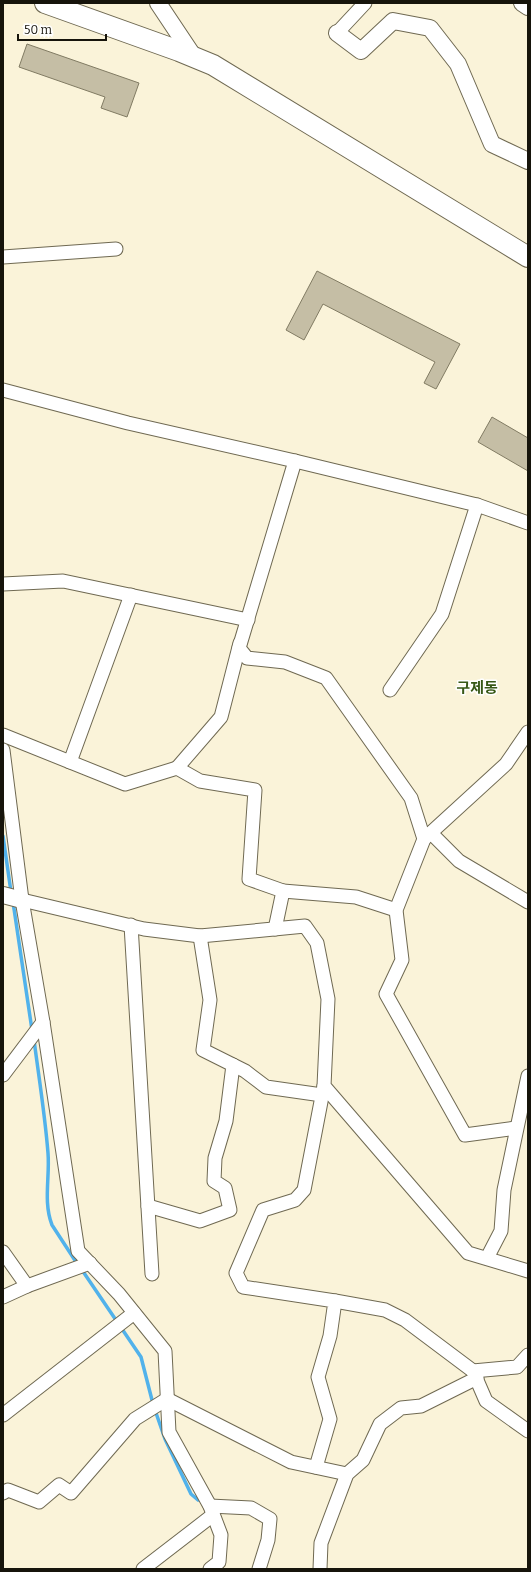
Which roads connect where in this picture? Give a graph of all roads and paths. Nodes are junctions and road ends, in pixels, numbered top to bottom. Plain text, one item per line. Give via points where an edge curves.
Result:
1 (45, 3) edge
2 (158, 3) edge
3 (365, 3) edge
4 (522, 3) edge
5 (528, 7) edge
6 (337, 33) joint
7 (194, 57) junction
8 (528, 161) edge
9 (116, 249) dead end
10 (3, 257) edge
11 (528, 257) edge
12 (3, 390) edge
13 (295, 461) junction
14 (477, 505) junction
15 (528, 523) edge
16 (3, 584) edge
17 (131, 595) junction
18 (248, 620) junction
19 (239, 648) junction
20 (390, 690) dead end
21 (528, 732) edge
22 (3, 735) edge
23 (3, 750) edge
24 (70, 762) junction
25 (177, 768) junction
26 (427, 836) junction
27 (283, 890) junction
28 (12, 897) edge
29 (528, 902) edge
30 (396, 910) junction
31 (132, 925) junction
32 (275, 929) junction
33 (200, 936) junction
34 (43, 1022) junction
35 (3, 1055) edge
36 (16, 1058) junction
37 (233, 1065) junction
38 (3, 1075) edge
39 (528, 1076) edge
40 (323, 1090) junction
41 (516, 1128) junction
42 (148, 1206) junction
43 (3, 1252) edge
44 (487, 1258) junction
45 (90, 1263) junction
46 (528, 1271) edge
47 (152, 1274) dead end
48 (26, 1286) junction
49 (3, 1297) edge
50 (335, 1301) junction
51 (134, 1313) junction
52 (528, 1355) edge
53 (475, 1374) junction
54 (167, 1399) junction
55 (3, 1415) edge
56 (528, 1431) edge
57 (316, 1467) junction
58 (347, 1474) junction
59 (3, 1492) edge
60 (211, 1510) junction
61 (143, 1569) edge
62 (210, 1569) edge
63 (259, 1569) edge
64 (320, 1569) edge

1 - 7 main road
2 - 7 street
3 - 6 street
4 - 5 street
6 - 8 street via 361,51 393,21 430,28 458,64 492,144
7 - 11 main road via 212,65
9 - 10 street
12 - 13 street via 128,423
13 - 14 street
13 - 18 street
14 - 15 street
14 - 20 street via 442,614
16 - 17 street via 64,581
17 - 18 street
17 - 24 street
18 - 19 street
19 - 25 street via 221,717
19 - 26 street via 246,658 285,662 326,678 411,798
21 - 26 street via 506,764
22 - 24 street
23 - 28 street
24 - 25 street via 125,784
25 - 27 street via 200,781 255,790 249,879
26 - 29 street via 459,862
26 - 30 street
27 - 30 street via 356,897
27 - 32 street
28 - 31 street
28 - 34 street
30 - 41 street via 402,960 386,994 465,1135
31 - 33 street via 144,929
31 - 42 street
32 - 33 street
32 - 40 street via 305,926 317,943 328,999
33 - 37 street via 210,1000 203,1050
34 - 36 street
34 - 45 street via 78,1250
35 - 36 street
36 - 38 street
37 - 40 street via 266,1087
37 - 42 street via 226,1121 215,1158 214,1181 225,1188 230,1210 200,1221
39 - 41 street
40 - 44 street via 468,1253
40 - 50 street via 304,1190 295,1200 262,1210 236,1273 243,1287
41 - 44 street via 504,1190 501,1230
42 - 47 street
43 - 48 street
44 - 46 street
45 - 48 street
45 - 51 street
48 - 49 street
50 - 53 street via 385,1310 399,1316
50 - 57 street via 330,1336 318,1377 330,1420
51 - 54 street via 165,1351
51 - 55 street
52 - 53 street via 517,1367
53 - 56 street via 486,1401
53 - 58 street via 421,1406 401,1408 380,1424 363,1460
54 - 57 street via 291,1462
54 - 59 street via 135,1419 71,1493 59,1485 39,1502 8,1490
54 - 60 street via 169,1432
57 - 58 street
58 - 64 street via 321,1543
60 - 61 street
60 - 62 street via 220,1542 219,1562
60 - 63 street via 251,1508 270,1519 268,1540

